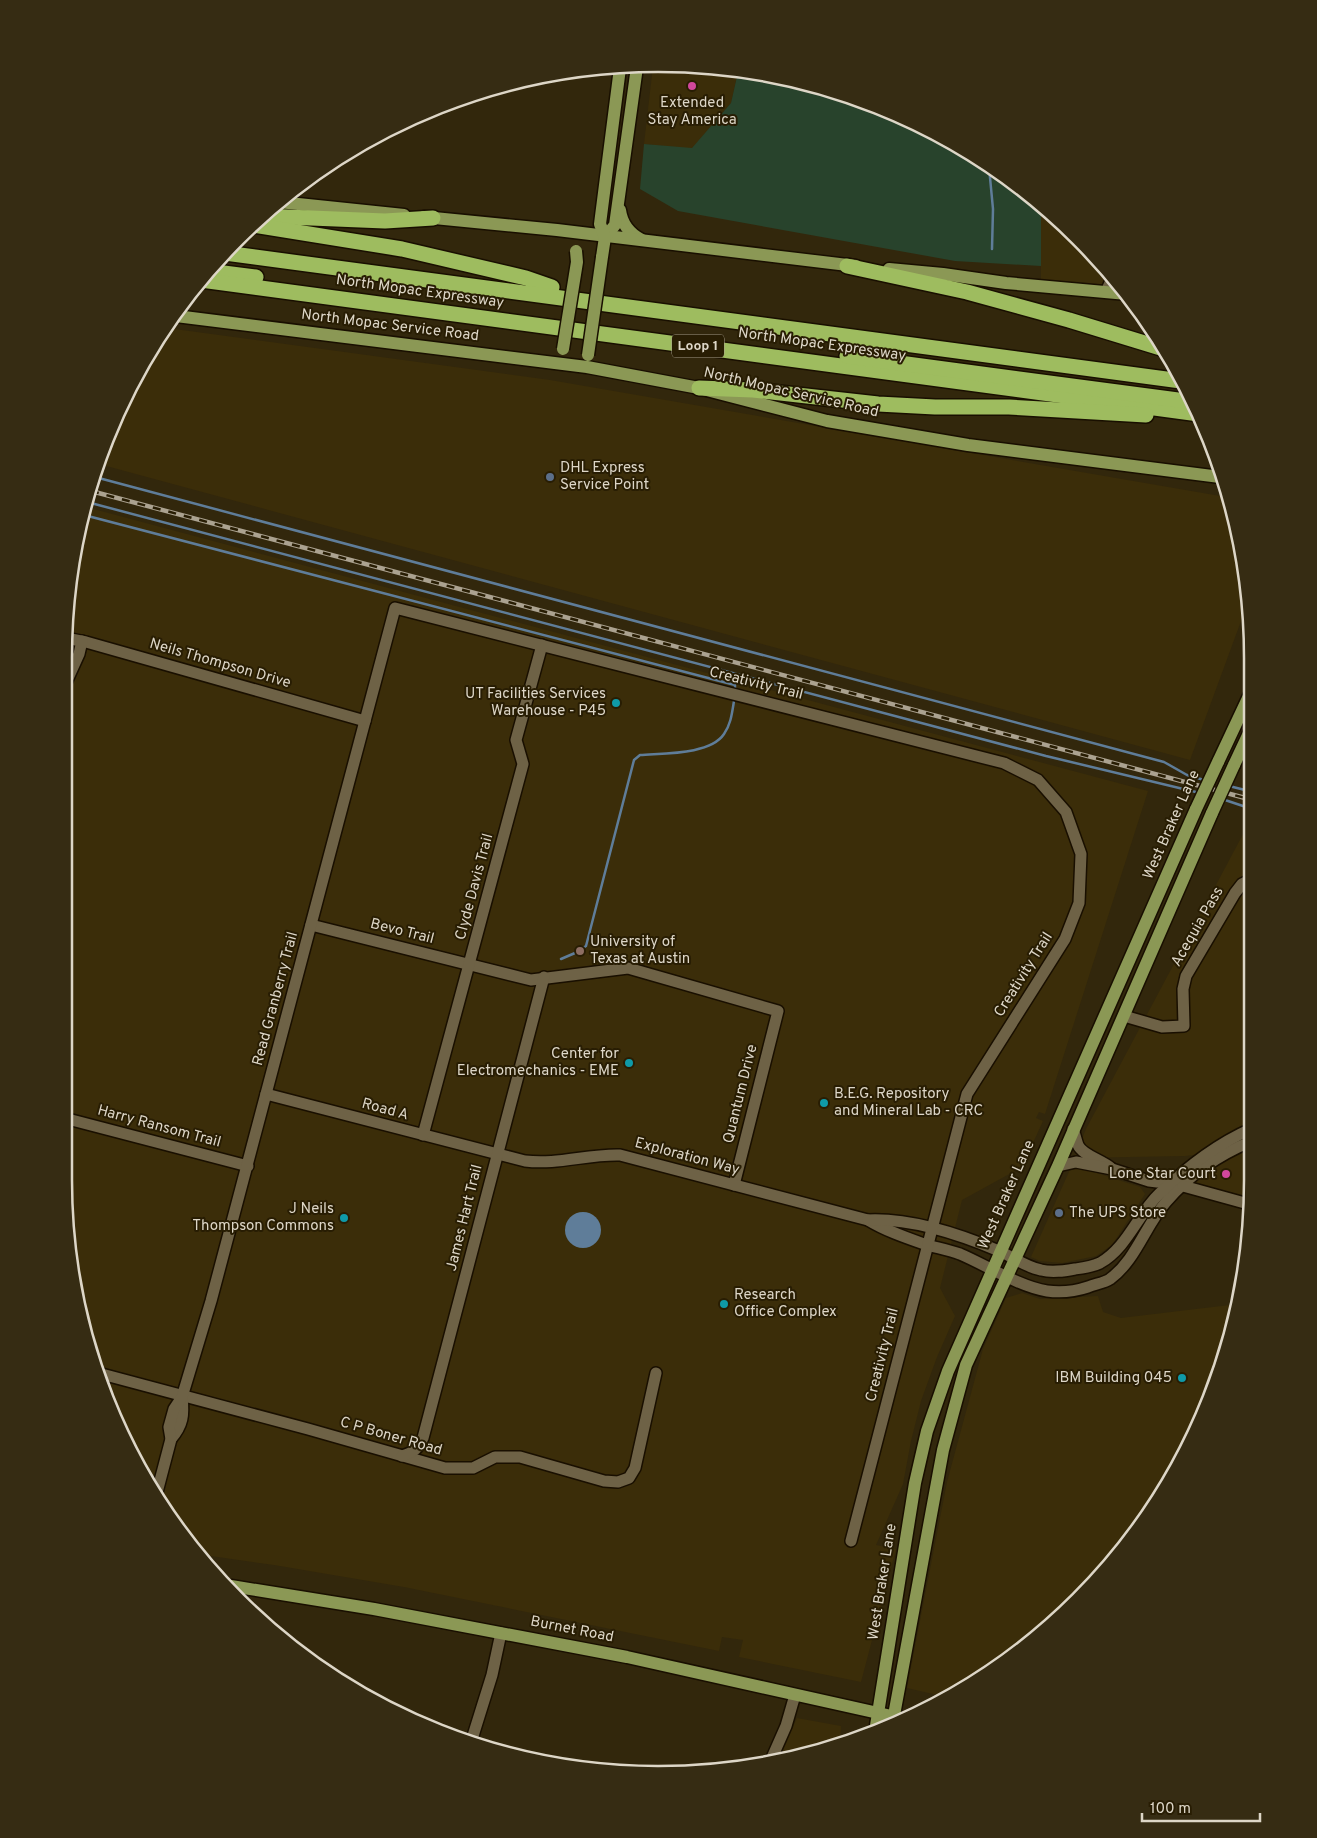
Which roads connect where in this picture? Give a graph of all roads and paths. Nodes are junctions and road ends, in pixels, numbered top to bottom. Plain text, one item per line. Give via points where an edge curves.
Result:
1 (636, 73) edge
2 (619, 74) edge
3 (604, 192) junction
4 (618, 202) junction
5 (291, 203) edge
6 (274, 216) edge
7 (433, 218) junction
8 (263, 227) edge
9 (557, 230) junction
10 (573, 232) junction
11 (604, 242) junction
12 (644, 242) junction
13 (242, 246) edge
14 (235, 253) edge
15 (847, 266) junction
16 (218, 272) edge
17 (211, 281) edge
18 (1109, 285) edge
19 (552, 288) junction
20 (1106, 292) junction
21 (1116, 293) edge
22 (183, 317) edge
23 (1154, 346) edge
24 (539, 360) junction
25 (588, 361) junction
26 (1168, 369) edge
27 (1174, 380) edge
28 (699, 388) junction
29 (1189, 409) edge
30 (1189, 409) edge
31 (1189, 411) edge
32 (1215, 476) edge
33 (396, 608) joint
34 (73, 639) edge
35 (82, 641) junction
36 (542, 645) junction
37 (72, 669) edge
38 (1244, 707) edge
39 (365, 721) junction
40 (1244, 744) edge
41 (1244, 883) edge
42 (311, 925) junction
43 (470, 964) junction
44 (544, 978) junction
45 (778, 1011) joint
46 (1124, 1016) junction
47 (266, 1094) junction
48 (72, 1120) edge
49 (1074, 1129) junction
50 (1244, 1134) edge
51 (424, 1135) junction
52 (1244, 1144) edge
53 (496, 1155) junction
54 (1213, 1155) junction
55 (248, 1166) junction
56 (1058, 1166) junction
57 (1112, 1169) junction
58 (1140, 1178) junction
59 (1180, 1182) junction
60 (734, 1185) junction
61 (1162, 1198) junction
62 (1243, 1202) edge
63 (868, 1220) junction
64 (931, 1228) junction
65 (927, 1245) junction
66 (1000, 1252) junction
67 (1016, 1260) junction
68 (1091, 1266) junction
69 (992, 1270) junction
70 (1008, 1276) junction
71 (1099, 1283) junction
72 (656, 1373) dead end
73 (107, 1375) edge
74 (182, 1397) junction
75 (402, 1456) junction
76 (159, 1485) edge
77 (851, 1541) dead end
78 (237, 1587) edge
79 (501, 1633) junction
80 (795, 1695) junction
81 (878, 1714) junction
82 (898, 1714) edge
83 (890, 1718) edge
84 (876, 1723) edge
85 (473, 1735) edge
86 (774, 1754) edge

1 - 4 main road
2 - 3 main road
3 - 10 main road via 591,222
3 - 11 main road via 600,224
4 - 11 main road via 615,225
4 - 12 main road via 623,224
5 - 7 main road
6 - 7 highway via 384,221
7 - 9 main road
8 - 19 highway via 402,249 526,278
9 - 10 main road
9 - 24 main road, bridge via 568,238 576,251 577,262 564,349
10 - 11 main road
11 - 12 main road
11 - 25 main road, bridge
12 - 15 main road
13 - 19 highway, North Mopac Expressway
14 - 27 highway
15 - 20 main road
15 - 23 highway via 967,292
16 - 29 highway
17 - 30 highway, North Mopac Expressway / Loop 1
18 - 20 street
19 - 26 highway, North Mopac Expressway
20 - 21 main road
22 - 24 main road, North Mopac Service Road
24 - 25 main road, North Mopac Service Road
25 - 28 main road, North Mopac Service Road
28 - 31 highway via 753,390 878,404 1008,407 1138,416
28 - 32 main road, North Mopac Service Road via 820,419 968,445
33 - 36 street, Creativity Trail
33 - 39 street, Read Granberry Trail
34 - 35 street, Neils Thompson Drive
35 - 37 street
35 - 39 street, Neils Thompson Drive
36 - 43 street, Clyde Davis Trail via 516,740 523,764
36 - 64 street, Creativity Trail via 1004,763 1038,780 1066,812 1081,854 1079,903 1066,939 967,1094
38 - 66 main road, West Braker Lane, bridge
39 - 42 street, Read Granberry Trail
40 - 46 main road, bridge
41 - 46 street, Acequia Pass via 1186,976 1184,1026 1162,1027
42 - 43 street, Bevo Trail
42 - 47 street, Read Granberry Trail
43 - 44 street, Bevo Trail via 530,980
43 - 51 street, Clyde Davis Trail
44 - 45 street, Bevo Trail via 628,968
44 - 53 street, James Hart Trail
45 - 60 street, Quantum Drive
46 - 49 main road
47 - 51 street, Road A
47 - 55 street, Read Granberry Trail
48 - 55 street, Harry Ransom Trail
49 - 56 main road
49 - 57 street via 1078,1146 1084,1153
50 - 54 street
51 - 53 street, Road A
52 - 54 street
53 - 60 street, Exploration Way via 542,1163 620,1155
53 - 75 street, James Hart Trail via 423,1438 413,1453
54 - 59 street via 1200,1170
55 - 74 street, Read Granberry Trail
56 - 57 street via 1076,1162
56 - 67 main road
57 - 58 street
58 - 59 street
58 - 61 street
59 - 61 street
59 - 62 street
60 - 63 street, Exploration Way
61 - 68 street via 1118,1248
61 - 71 street, Exploration Way via 1135,1250 1109,1280
63 - 64 street, Exploration Way via 883,1219
63 - 65 street, Exploration Way
64 - 65 street, Creativity Trail
64 - 66 street, Exploration Way
65 - 69 street, Exploration Way via 958,1253
65 - 77 street, Creativity Trail
66 - 67 street, Exploration Way
66 - 69 main road, West Braker Lane
67 - 68 street, Exploration Way via 1040,1270 1062,1272
67 - 70 main road
68 - 71 street
69 - 70 street, Exploration Way
69 - 81 main road, West Braker Lane via 948,1371 927,1431 915,1483
70 - 71 street, Exploration Way via 1047,1291 1068,1291
70 - 82 main road via 966,1366 947,1432
72 - 75 street, C P Boner Road via 635,1468 629,1478 618,1482 520,1458 495,1457 472,1468 444,1468
73 - 74 street, C P Boner Road
74 - 75 street, C P Boner Road
74 - 76 street, Read Granberry Trail via 174,1409 169,1427 171,1439
78 - 79 main road, Burnet Road
79 - 80 main road, Burnet Road via 627,1657
79 - 85 street
80 - 81 main road, Burnet Road
80 - 86 street
81 - 83 main road, Burnet Road
81 - 84 main road, West Braker Lane

